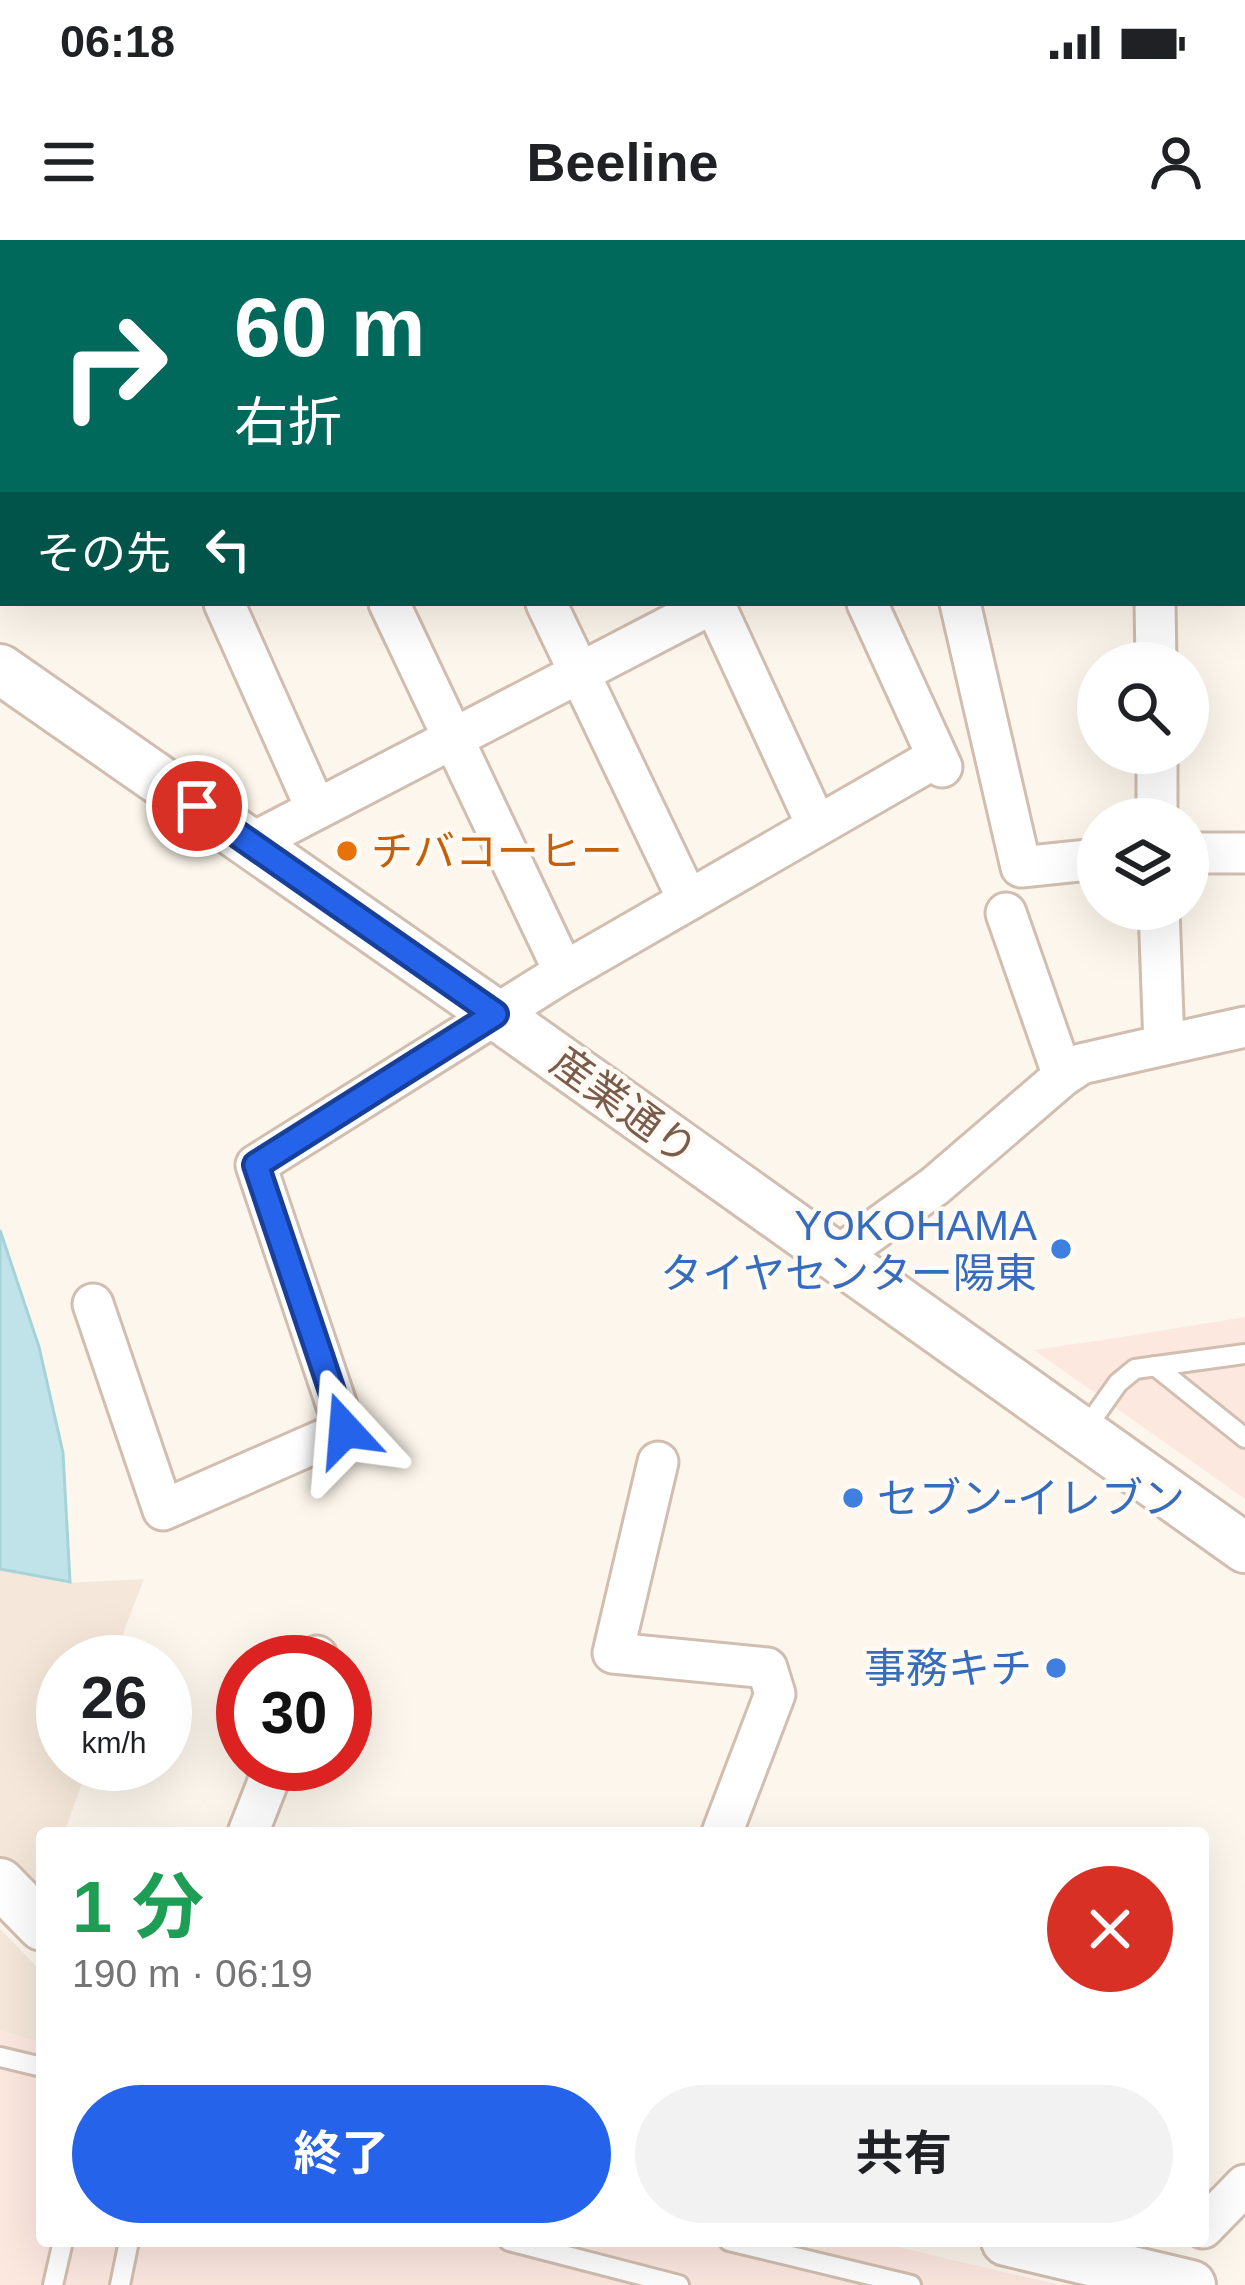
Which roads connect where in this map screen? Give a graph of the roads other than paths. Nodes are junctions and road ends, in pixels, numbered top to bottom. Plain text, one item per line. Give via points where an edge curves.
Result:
1 (225, 606) edge
2 (390, 606) edge
3 (547, 606) edge
4 (708, 606) edge
5 (715, 606) edge
6 (868, 606) edge
7 (961, 606) edge
8 (1155, 606) edge
9 (1156, 642) edge
10 (0, 669) edge
11 (578, 672) junction
12 (453, 737) junction
13 (316, 809) junction
14 (816, 824) junction
15 (250, 844) junction
16 (1209, 853) edge
17 (1245, 853) edge
18 (1077, 861) edge
19 (688, 900) junction
20 (1006, 913) dead end
21 (1160, 930) edge
22 (564, 972) junction
23 (495, 1014) junction
24 (1245, 1028) edge
25 (1163, 1045) junction
26 (1063, 1076) junction
27 (835, 1258) junction
28 (93, 1304) dead end
29 (1245, 1354) edge
30 (1155, 1366) junction
31 (1082, 1435) junction
32 (1245, 1438) edge
33 (658, 1462) dead end
34 (1245, 1548) edge
35 (264, 1791) edge
36 (250, 1827) edge
37 (724, 1827) edge
38 (0, 1882) edge
39 (36, 1921) edge
40 (0, 2057) edge
41 (36, 2066) edge
42 (1245, 2186) edge
43 (1209, 2222) edge
44 (62, 2247) edge
45 (128, 2247) edge
46 (532, 2247) edge
47 (754, 2247) edge
48 (1030, 2247) edge
49 (1187, 2247) edge
50 (1172, 2282) edge
51 (53, 2285) edge
52 (120, 2285) edge
53 (680, 2285) edge
54 (911, 2285) edge

1 - 13 street
2 - 12 street
3 - 11 street
4 - 11 street
5 - 14 street
6 - 14 street via 939,762
7 - 18 street via 1022,867
8 - 9 street
10 - 15 street, 産業通り
11 - 12 street
11 - 19 street
12 - 13 street
12 - 22 street
13 - 15 street
14 - 19 street
15 - 23 street, 産業通り
16 - 17 street
19 - 22 street
20 - 26 street
21 - 25 street
22 - 23 street
23 - 27 street, 産業通り
23 - 28 street via 256,1165 345,1430 163,1510
24 - 25 street
25 - 26 street via 1081,1064
26 - 27 street via 935,1186
27 - 31 street, 産業通り
29 - 30 lane
30 - 31 lane via 1118,1383
30 - 32 lane
31 - 34 street, 産業通り
33 - 37 street via 613,1653 767,1669 776,1694
35 - 36 street
38 - 39 street
40 - 41 lane
42 - 43 street
44 - 51 lane
45 - 52 lane
46 - 53 lane
47 - 54 lane
48 - 50 street
49 - 50 street

